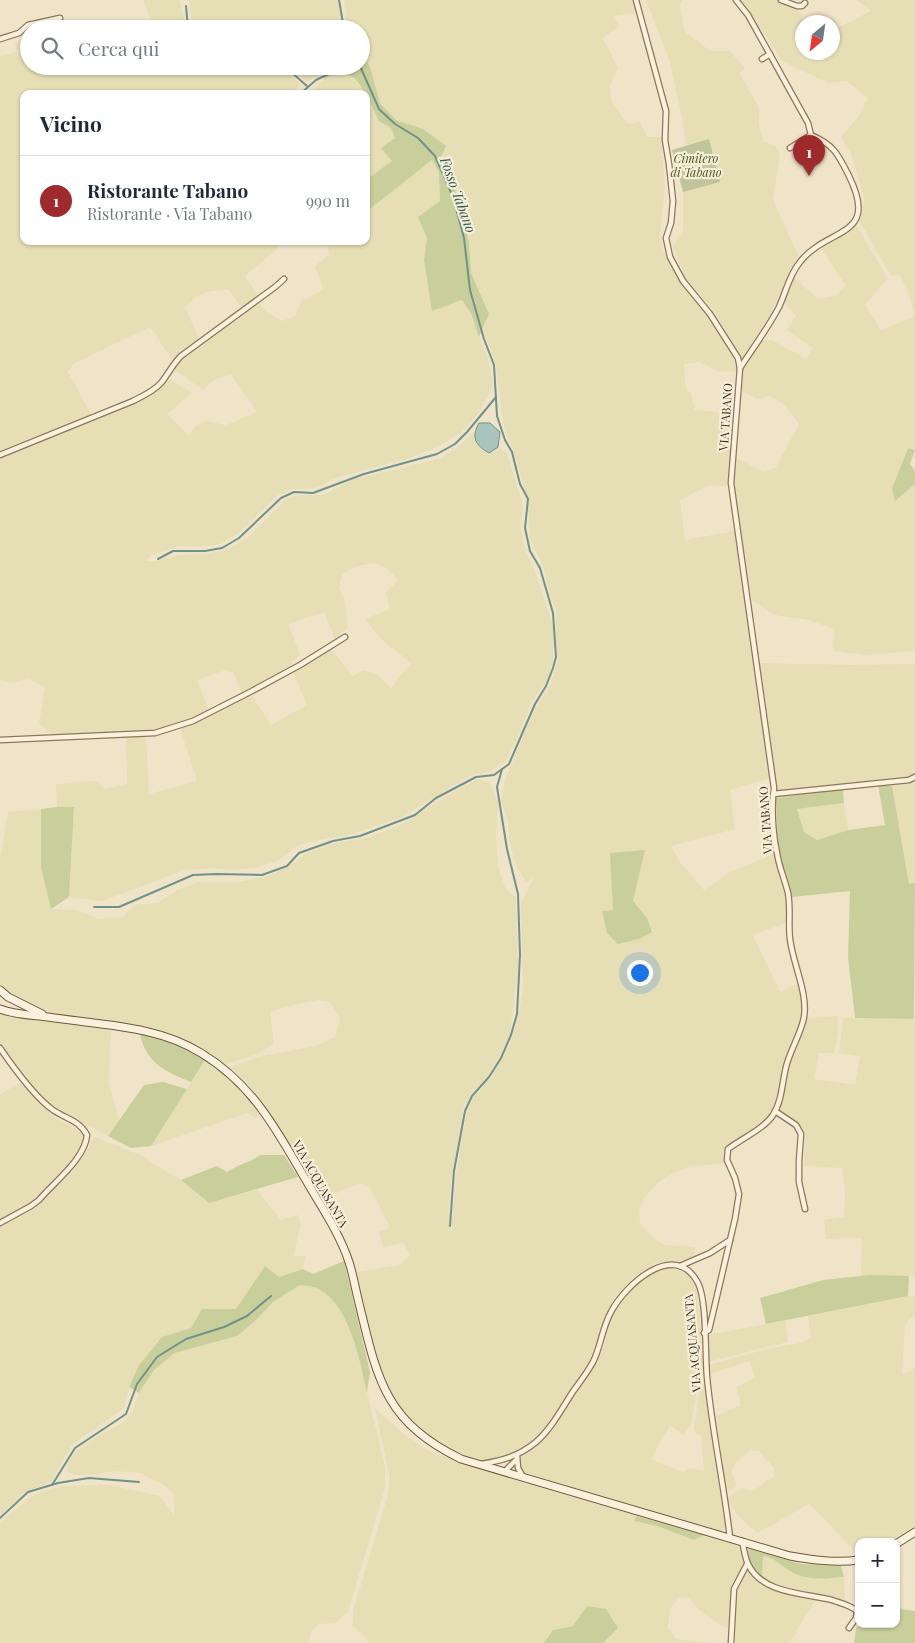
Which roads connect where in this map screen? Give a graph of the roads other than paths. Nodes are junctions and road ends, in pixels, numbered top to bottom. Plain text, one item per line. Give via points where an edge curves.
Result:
1 (636, 0) edge
2 (736, 0) edge
3 (781, 0) edge
4 (805, 3) dead end
5 (60, 18) dead end
6 (52, 20) edge
7 (20, 32) edge
8 (0, 38) edge
9 (770, 54) junction
10 (762, 59) dead end
11 (812, 135) junction
12 (790, 148) dead end
13 (284, 278) dead end
14 (740, 368) junction
15 (0, 455) edge
16 (345, 637) dead end
17 (0, 740) edge
18 (915, 777) edge
19 (773, 794) junction
20 (0, 990) edge
21 (0, 1009) edge
22 (47, 1017) junction
23 (0, 1048) edge
24 (775, 1111) junction
25 (805, 1210) dead end
26 (0, 1223) edge
27 (730, 1240) junction
28 (680, 1266) junction
29 (704, 1332) junction
30 (517, 1457) junction
31 (508, 1459) junction
32 (478, 1464) junction
33 (504, 1472) junction
34 (523, 1477) junction
35 (915, 1532) edge
36 (730, 1538) junction
37 (742, 1541) junction
38 (900, 1541) edge
39 (855, 1561) edge
40 (748, 1564) junction
41 (849, 1628) dead end
42 (731, 1643) edge

1 - 14 street, VIA TABANO via 666,111 665,140 673,201 666,238 670,257 683,281 710,314 738,358
2 - 9 street
3 - 4 street via 798,6
5 - 6 street
7 - 8 street
9 - 10 street
9 - 11 street
11 - 12 street
11 - 14 street, VIA TABANO via 826,142 839,157 856,191 857,219 841,234 811,250 799,263 779,307
13 - 15 street via 181,356 152,391
14 - 19 street, VIA TABANO via 732,483
16 - 17 street via 300,665 193,721 155,733
18 - 19 street
19 - 24 street, VIA TABANO via 777,854 788,894 790,937 804,1002 804,1016 786,1065
20 - 22 main road, VIA ACQUASANTA
21 - 22 main road, VIA ACQUASANTA
22 - 32 main road, VIA ACQUASANTA via 138,1030 175,1040 225,1068 249,1091 267,1115 343,1248 387,1396 402,1416 433,1443 461,1459
23 - 26 street via 53,1110 78,1123 87,1135 84,1148 39,1200
24 - 25 street via 796,1125 801,1134 799,1182
24 - 27 street, VIA TABANO via 766,1123 728,1149 727,1160 739,1194
27 - 28 street
27 - 29 street, VIA TABANO via 709,1330
28 - 29 street, VIA ACQUASANTA via 698,1283
28 - 30 street, VIA ACQUASANTA via 656,1267 644,1274 618,1300 592,1363 550,1426
29 - 36 street, VIA ACQUASANTA via 707,1377
30 - 31 street, VIA ACQUASANTA
30 - 33 street, VIA ACQUASANTA
30 - 34 street
31 - 32 street, VIA ACQUASANTA
31 - 33 street
32 - 33 main road, VIA ACQUASANTA
33 - 34 main road, VIA ACQUASANTA
34 - 36 main road, VIA ACQUASANTA
35 - 38 main road
36 - 37 main road, VIA ACQUASANTA
37 - 39 main road, VIA ACQUASANTA via 817,1561
37 - 40 street
40 - 41 street via 753,1573 777,1589 820,1597 854,1609 857,1615
40 - 42 street via 734,1589

